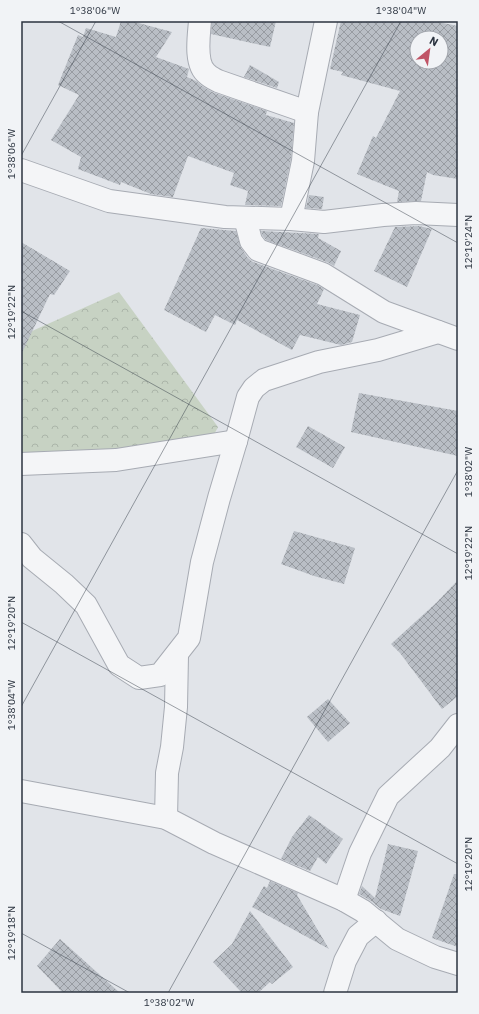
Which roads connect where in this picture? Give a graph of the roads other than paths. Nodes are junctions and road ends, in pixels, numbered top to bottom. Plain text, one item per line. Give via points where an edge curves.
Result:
1 (200, 21) edge
2 (326, 21) edge
3 (307, 112) junction
4 (21, 170) edge
5 (458, 215) edge
6 (245, 218) junction
7 (291, 219) junction
8 (448, 335) edge
9 (236, 441) junction
10 (21, 464) edge
11 (21, 544) edge
12 (177, 655) junction
13 (458, 725) edge
14 (21, 791) edge
15 (166, 818) junction
16 (344, 900) junction
17 (376, 921) junction
18 (458, 964) edge
19 (335, 993) edge

1 - 3 street via 198,51 205,73 218,81
2 - 3 street
3 - 7 street via 303,160
4 - 6 street via 109,201
5 - 7 street via 416,213 324,222
6 - 7 street
6 - 8 street via 251,241 258,250 323,274 384,312
8 - 9 street via 319,362 264,380 248,397
9 - 10 street via 116,460
9 - 12 street via 202,562 189,638
11 - 12 street via 32,558 86,605 119,665 139,678 160,675
12 - 15 street via 176,707 172,747 166,773
13 - 16 street via 440,748 388,796 360,853
14 - 15 street
15 - 16 street via 214,843
16 - 17 street
17 - 18 street via 397,939 435,957
17 - 19 street via 358,936 345,960

